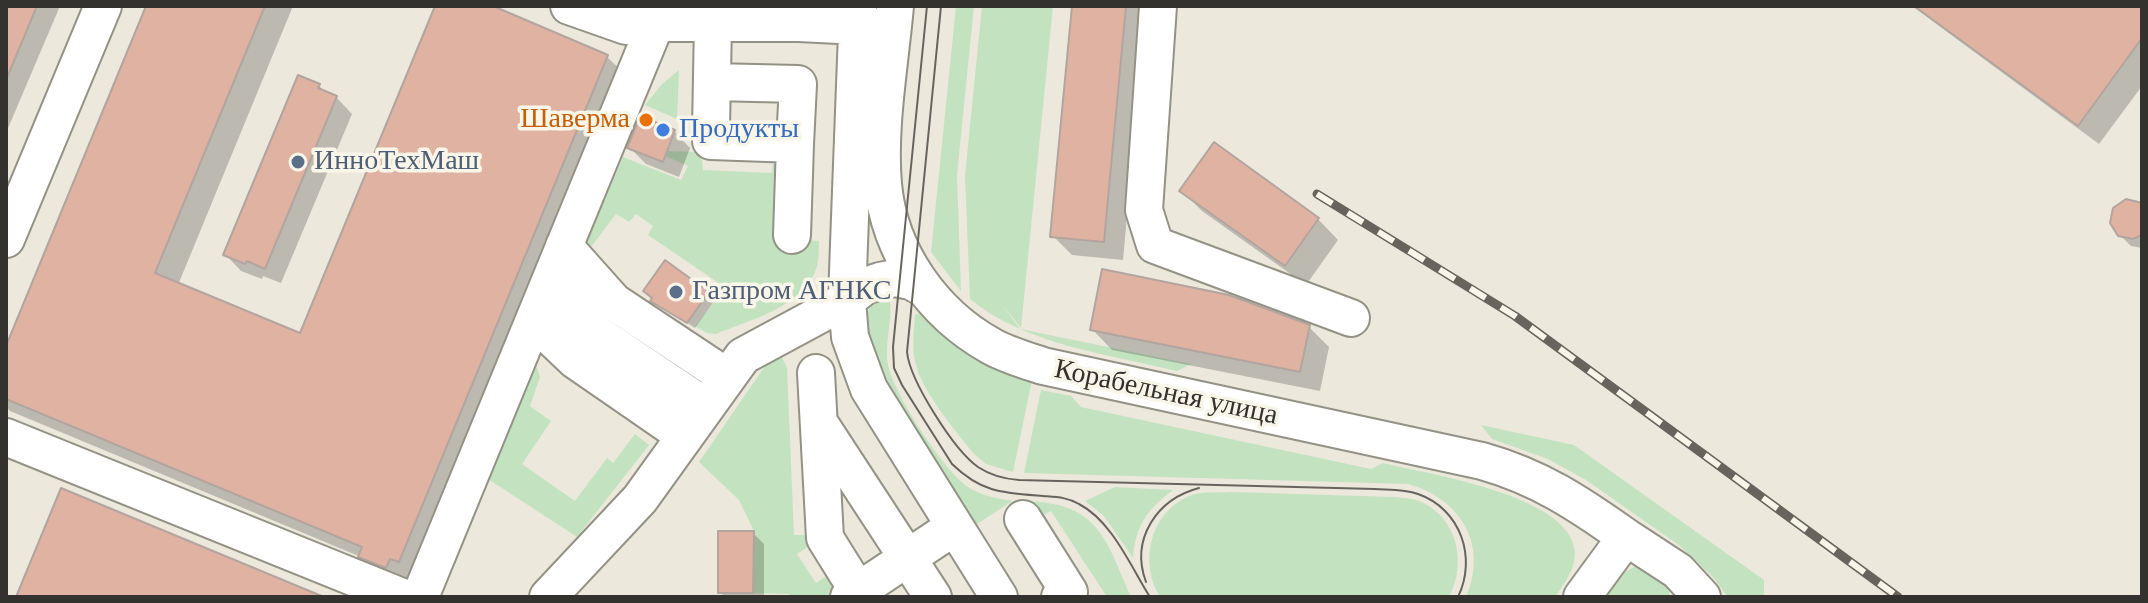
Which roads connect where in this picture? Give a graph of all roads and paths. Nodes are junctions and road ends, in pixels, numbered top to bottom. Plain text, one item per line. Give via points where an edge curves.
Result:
1 (103, 6) edge
2 (569, 6) edge
3 (1158, 6) edge
4 (650, 14) edge
5 (858, 16) edge
6 (894, 17) edge
7 (713, 23) junction
8 (712, 82) junction
9 (795, 144) junction
10 (792, 235) dead end
11 (6, 239) edge
12 (925, 289) junction
13 (545, 293) junction
14 (847, 300) junction
15 (1351, 318) dead end
16 (816, 373) dead end
17 (701, 414) junction
18 (819, 422) junction
19 (6, 437) edge
20 (1023, 519) dead end
21 (954, 527) junction
22 (1626, 537) junction
23 (907, 558) junction
24 (853, 594) edge
25 (1694, 594) edge
26 (1068, 595) edge
27 (402, 597) edge
28 (420, 597) edge
29 (548, 597) edge
30 (933, 597) edge
31 (999, 597) edge
32 (1582, 597) edge

1 - 11 street
2 - 4 street via 626,26
3 - 15 street via 1144,210 1155,245
4 - 7 street
4 - 13 street
5 - 6 street
5 - 7 street via 799,23
5 - 14 street
6 - 12 street, Корабельная улица via 883,147 885,202 907,262
7 - 8 street
8 - 9 street via 711,141
8 - 9 street via 798,84
9 - 10 street
12 - 14 street via 895,278 865,286
12 - 22 street, Корабельная улица via 962,328 1005,353 1043,366 1500,466 1557,490
13 - 17 street via 584,346
13 - 17 street via 614,302
13 - 28 street
14 - 17 street via 743,356
14 - 21 street via 850,337 869,389
16 - 18 street
17 - 29 street via 640,499
18 - 23 street
18 - 24 street via 825,538
19 - 27 street
20 - 26 street
21 - 23 street
21 - 31 street
22 - 25 street, Корабельная улица via 1678,571
22 - 32 street
23 - 24 street
23 - 30 street

